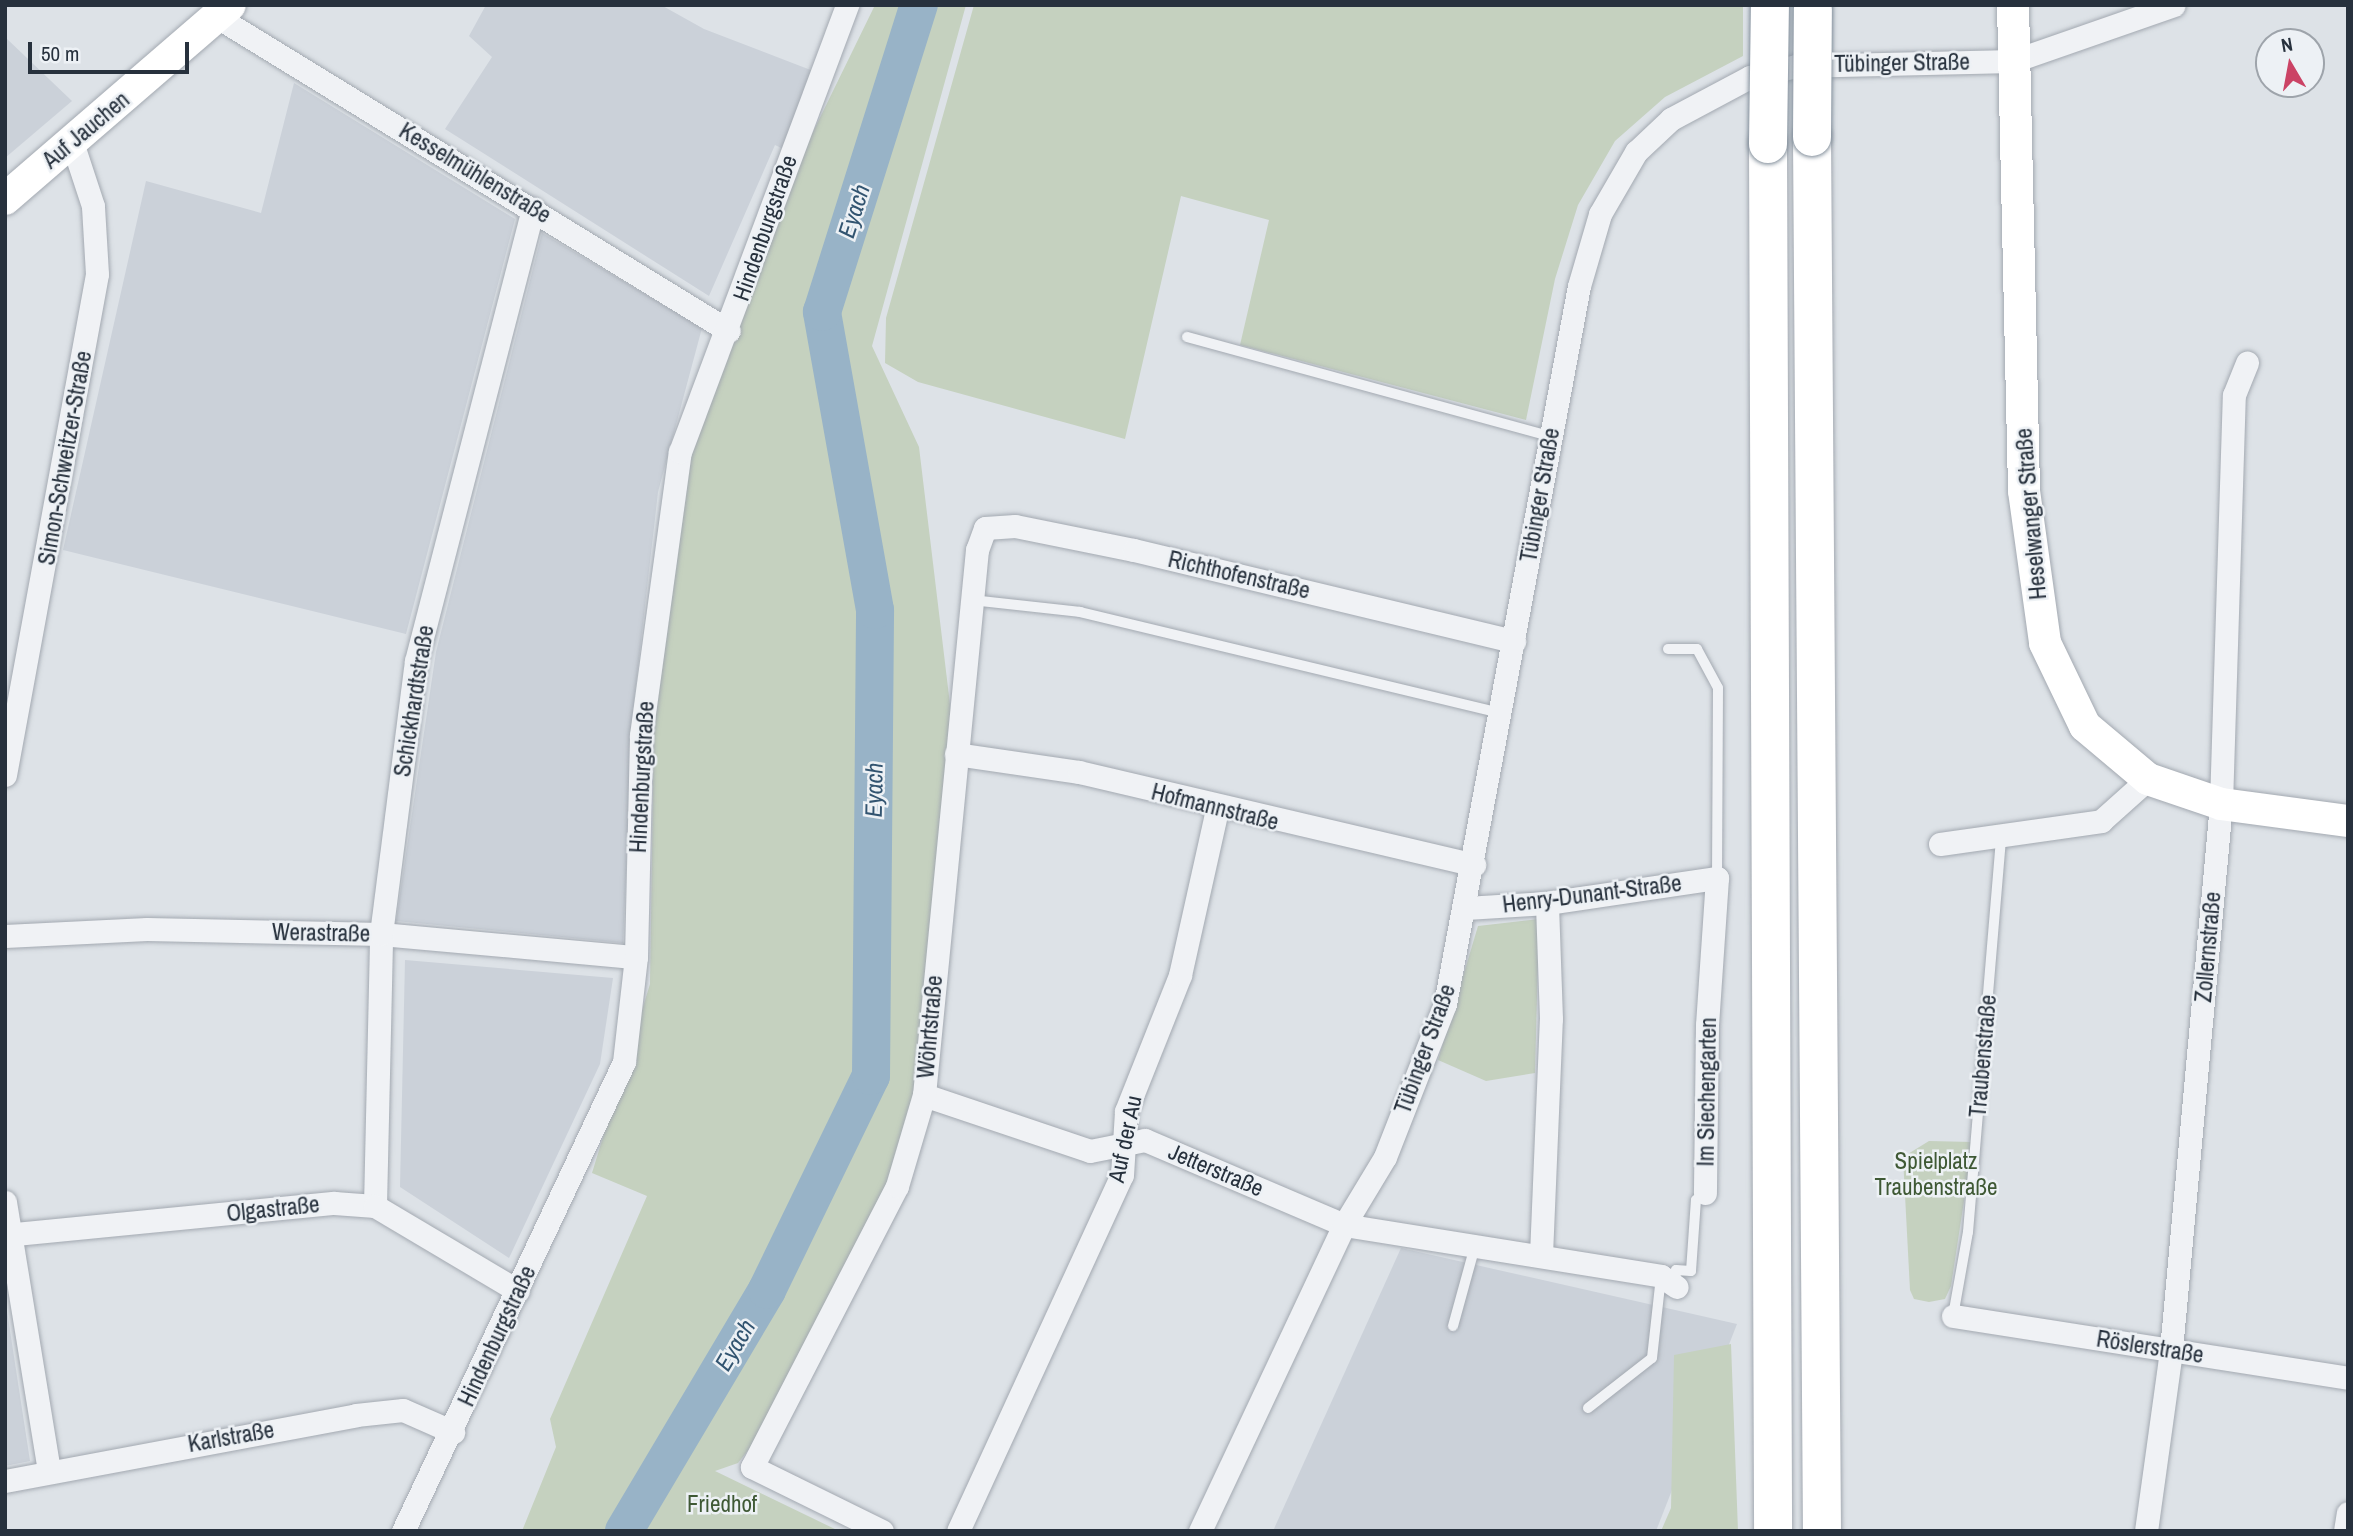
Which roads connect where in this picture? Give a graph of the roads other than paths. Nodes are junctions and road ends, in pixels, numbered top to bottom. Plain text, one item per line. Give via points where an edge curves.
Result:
1 (847, 5) edge
2 (2013, 5) edge
3 (2174, 5) edge
4 (1770, 6) edge
5 (1813, 7) edge
6 (225, 11) edge
7 (2013, 61) junction
8 (72, 142) junction
9 (5, 199) edge
10 (533, 209) junction
11 (729, 331) junction
12 (1187, 337) dead end
13 (2247, 362) dead end
14 (1550, 436) junction
15 (976, 550) joint
16 (972, 600) junction
17 (1514, 641) junction
18 (1668, 649) dead end
19 (1500, 713) junction
20 (956, 754) junction
21 (5, 775) edge
22 (2148, 779) junction
23 (2221, 804) junction
24 (1217, 809) junction
25 (2348, 821) edge
26 (2001, 836) junction
27 (1940, 844) dead end
28 (1474, 865) junction
29 (1717, 878) junction
30 (1547, 904) junction
31 (1466, 908) junction
32 (381, 934) junction
33 (5, 936) edge
34 (636, 957) junction
35 (924, 1095) junction
36 (1121, 1144) junction
37 (1705, 1193) joint
38 (5, 1202) edge
39 (375, 1206) junction
40 (1344, 1225) junction
41 (7, 1235) edge
42 (1475, 1243) junction
43 (1541, 1255) junction
44 (1671, 1283) junction
45 (518, 1291) junction
46 (1953, 1317) joint
47 (1453, 1326) dead end
48 (2171, 1350) junction
49 (2348, 1378) edge
50 (1588, 1408) dead end
51 (453, 1432) junction
52 (49, 1470) junction
53 (5, 1480) edge
54 (2348, 1513) edge
55 (402, 1531) edge
56 (882, 1531) edge
57 (958, 1531) edge
58 (1200, 1531) edge
59 (1773, 1531) edge
60 (1822, 1531) edge
61 (2146, 1531) edge
62 (2344, 1531) edge

1 - 11 street, Hindenburgstraße
2 - 7 street, Heselwanger Straße
3 - 7 street, Tübinger Straße
4 - 59 highway, bridge
5 - 60 highway, bridge
6 - 8 street, Auf Jauchen
6 - 10 street, Kesselmühlenstraße
7 - 14 street, Tübinger Straße via 1796,65 1750,77 1671,119 1636,152 1600,214 1579,286
7 - 22 street, Heselwanger Straße via 2024,491 2045,643 2085,726
8 - 9 street, Auf Jauchen
8 - 21 street, Simon-Schweitzer-Straße via 93,206 97,274
10 - 11 street, Kesselmühlenstraße
10 - 32 street, Schickhardtstraße via 416,661
11 - 34 street, Hindenburgstraße via 680,452 661,553 641,735
12 - 14 lane
13 - 23 street, Zollernstraße via 2234,395
14 - 17 street, Tübinger Straße
15 - 16 street, Wöhrtstraße
15 - 17 street, Richthofenstraße via 985,528 1016,526
16 - 19 lane via 1080,612
16 - 20 street, Wöhrtstraße
17 - 19 street, Tübinger Straße
18 - 29 lane via 1697,649 1718,688
19 - 28 street, Tübinger Straße
20 - 24 street, Hofmannstraße via 1079,772
20 - 35 street, Wöhrtstraße
22 - 23 street, Heselwanger Straße
22 - 26 street via 2101,821
23 - 25 street, Heselwanger Straße
23 - 48 street, Zollernstraße
24 - 28 street, Hofmannstraße
24 - 36 street, Auf der Au via 1180,975 1126,1111
26 - 27 street
26 - 46 lane, Traubenstraße via 1968,1232
28 - 31 street, Tübinger Straße
29 - 30 street, Henry-Dunant-Straße
29 - 37 street, Im Siechengarten via 1707,1026
30 - 31 street, Henry-Dunant-Straße
30 - 43 street via 1551,1019
31 - 40 street, Tübinger Straße via 1440,1017 1385,1157
32 - 33 street, Werastraße via 147,929
32 - 34 street, Werastraße
32 - 39 street, Schickhardtstraße
34 - 45 street, Hindenburgstraße via 624,1062
35 - 36 street, Jetterstraße via 1090,1151
35 - 56 street, Wöhrtstraße via 897,1186 752,1467
36 - 40 street, Jetterstraße via 1145,1140
36 - 57 street, Auf der Au via 1122,1175
37 - 44 lane, Im Siechengarten via 1696,1200 1691,1270 1676,1270
38 - 41 street
39 - 41 street, Olgastraße via 334,1203
39 - 45 street, Olgastraße
40 - 42 street
40 - 58 street, Tübinger Straße
41 - 52 street
42 - 43 street
42 - 47 lane
43 - 44 street
44 - 50 lane via 1651,1358
45 - 51 street, Hindenburgstraße
46 - 48 street, Röslerstraße
48 - 49 street, Röslerstraße
48 - 61 street, Zollernstraße
51 - 52 street, Karlstraße via 403,1410
51 - 55 street, Hindenburgstraße
52 - 53 street, Karlstraße
54 - 62 street

